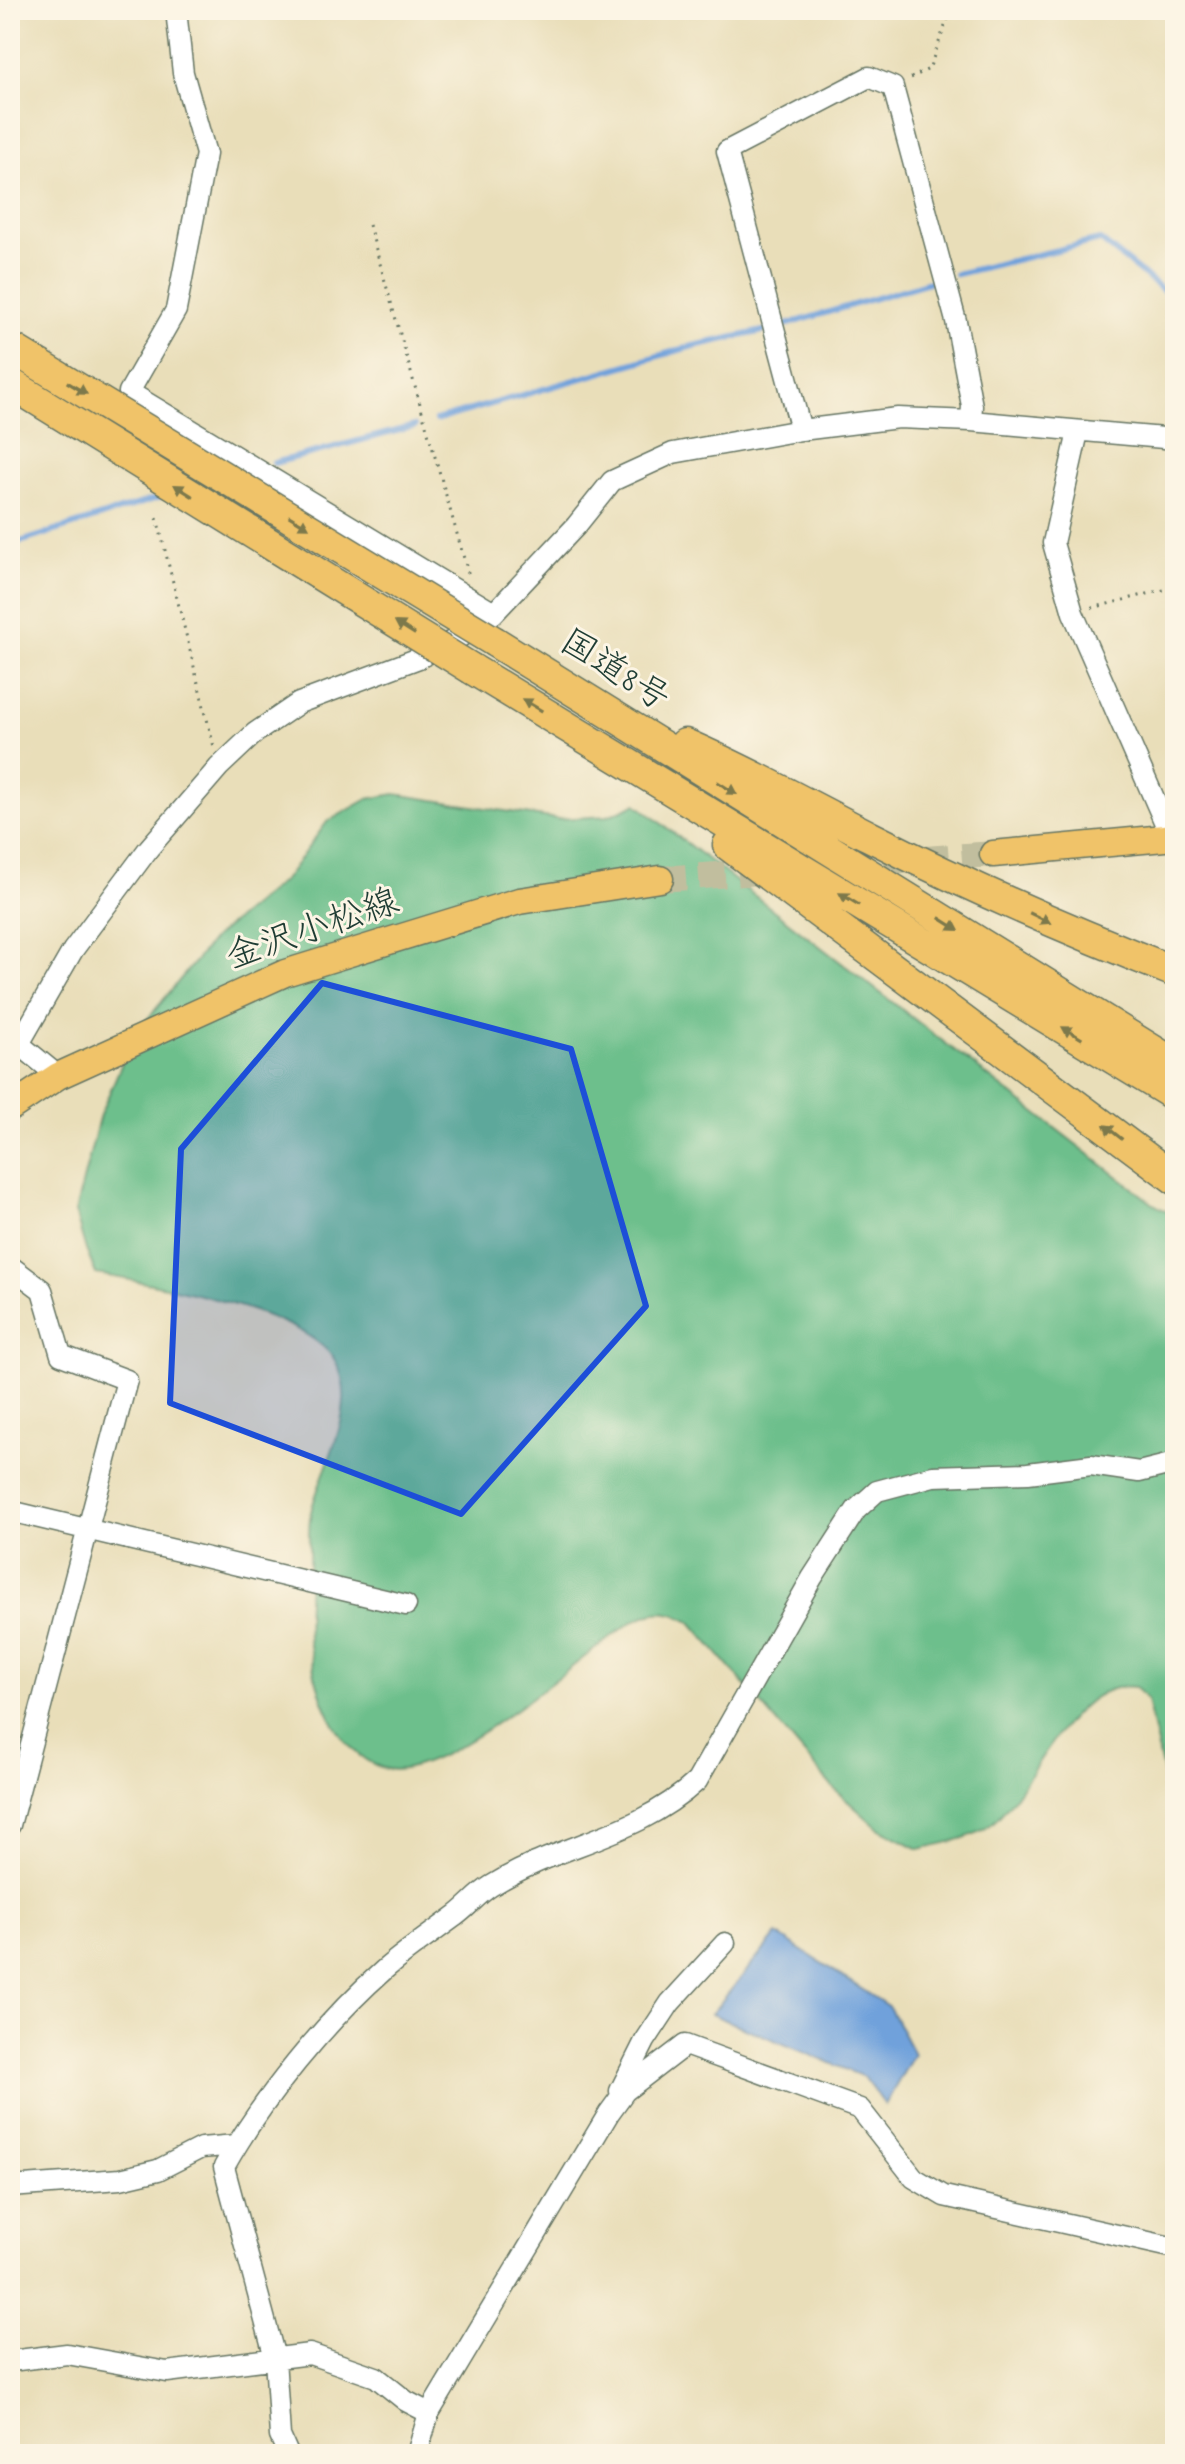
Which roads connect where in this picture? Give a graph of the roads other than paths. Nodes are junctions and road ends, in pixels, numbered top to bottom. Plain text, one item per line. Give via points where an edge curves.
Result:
1 (176, 10) edge
2 (10, 347) edge
3 (10, 383) edge
4 (971, 421) junction
5 (801, 430) junction
6 (1078, 432) junction
7 (1175, 439) edge
8 (489, 619) junction
9 (591, 704) junction
10 (570, 729) junction
11 (1173, 837) edge
12 (993, 854) tunnel mouth
13 (660, 879) tunnel mouth
14 (1175, 972) edge
15 (1156, 1063) edge
16 (58, 1076) junction
17 (1175, 1096) edge
18 (10, 1108) edge
19 (1175, 1179) edge
20 (10, 1266) edge
21 (1175, 1463) edge
22 (10, 1511) edge
23 (90, 1530) junction
24 (406, 1605) dead end
25 (10, 1825) edge
26 (725, 1943) dead end
27 (609, 2113) junction
28 (236, 2145) junction
29 (10, 2187) edge
30 (1175, 2248) edge
31 (275, 2358) junction
32 (10, 2361) edge
33 (429, 2413) junction
34 (288, 2454) edge
35 (417, 2454) edge

1 - 8 street via 183,73 206,154 176,310 129,392
2 -> 8 highway, 国道8号, bridge
10 -> 3 highway, 国道8号, bridge
4 - 5 street via 898,418
4 - 5 street via 956,321 893,87 869,77 727,151
4 - 6 street
5 - 8 street via 673,453 612,481
6 - 7 street
6 - 11 street via 1053,543 1073,613
8 - 9 highway, 国道8号
8 - 16 street via 419,658 299,703 255,733 219,767 149,848 73,950 19,1044
9 -> 14 highway via 740,767 1054,925
9 -> 15 highway, 国道8号
15 -> 10 highway, 国道8号
19 -> 10 highway
11 - 12 main road
13 - 16 main road, 金沢小松線 via 519,901 285,973
15 - 17 highway, 国道8号
16 - 18 main road, 金沢小松線
20 - 23 street via 42,1290 61,1355 127,1380
21 - 28 street via 1139,1472 1091,1465 933,1476 877,1491 856,1510 812,1578 697,1781 642,1821 491,1886 385,1969 318,2041
22 - 23 street
23 - 24 street
23 - 25 street
26 - 27 street via 670,2003
27 - 30 street via 625,2091 685,2045 860,2109 914,2178 944,2196
27 - 33 street
28 - 29 street via 201,2148 158,2170 120,2179
28 - 31 street via 224,2167
31 - 32 street via 167,2372 67,2354
31 - 33 street via 310,2354 376,2377
31 - 34 street via 280,2436
33 - 35 street

